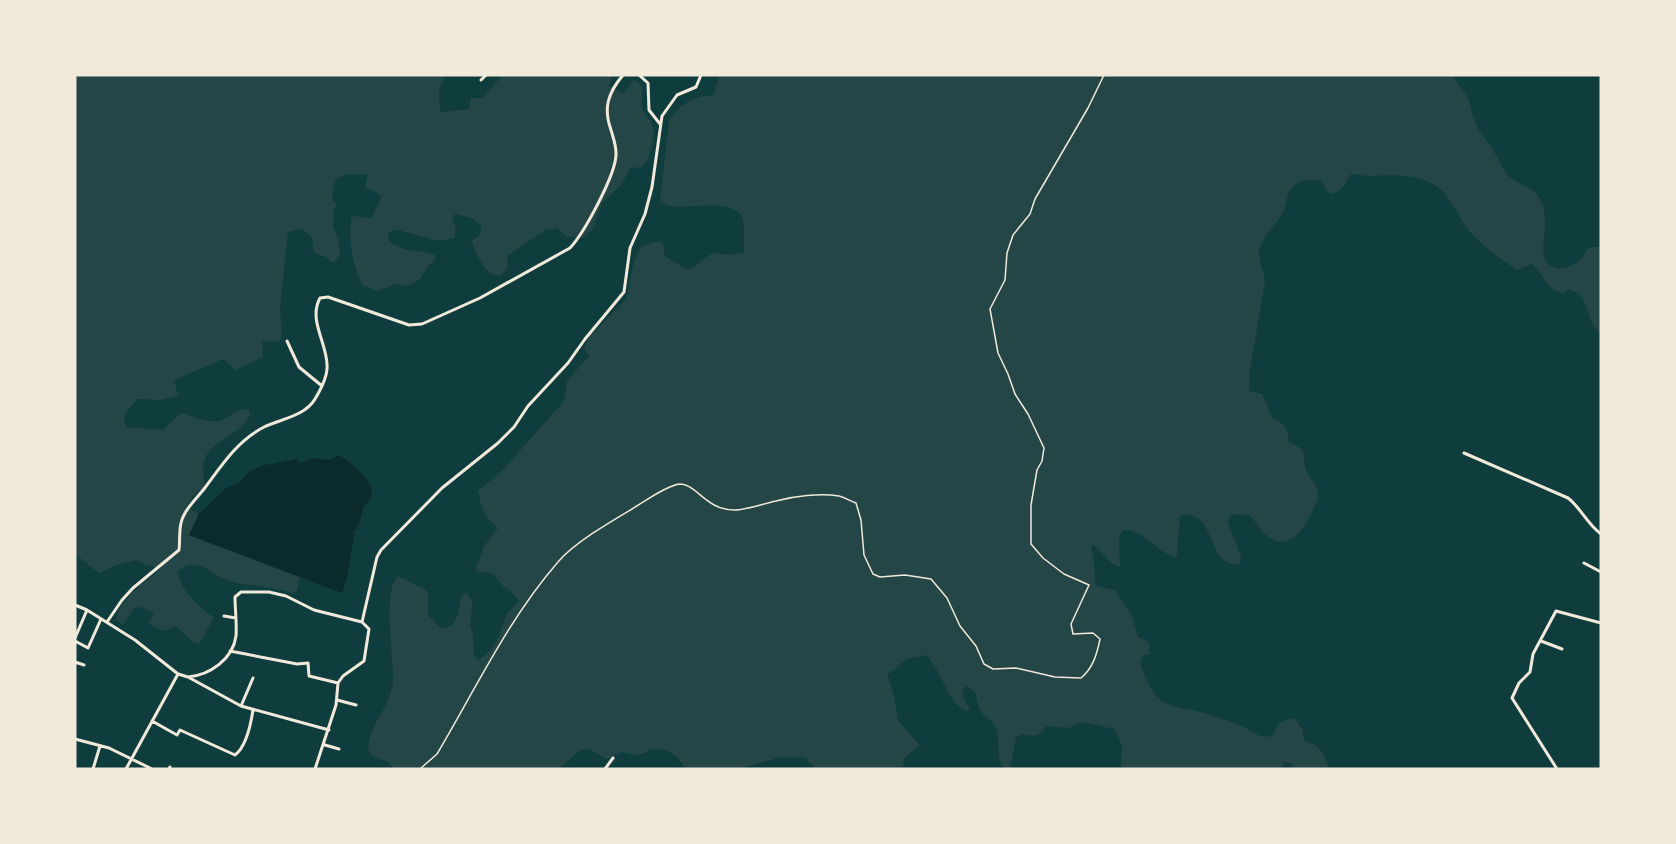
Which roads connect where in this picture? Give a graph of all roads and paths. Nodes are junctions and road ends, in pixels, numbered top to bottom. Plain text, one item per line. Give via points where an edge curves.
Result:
1 (486, 75) edge
2 (622, 75) edge
3 (639, 75) edge
4 (701, 75) edge
5 (1104, 75) edge
6 (481, 80) dead end
7 (660, 124) junction
8 (287, 341) dead end
9 (322, 386) junction
10 (1464, 453) dead end
11 (1601, 534) edge
12 (1584, 563) dead end
13 (1601, 572) edge
14 (75, 605) edge
15 (87, 610) junction
16 (224, 616) dead end
17 (236, 618) junction
18 (101, 619) junction
19 (107, 622) junction
20 (362, 622) junction
21 (1601, 623) edge
22 (75, 640) edge
23 (1541, 641) junction
24 (1562, 649) dead end
25 (230, 651) junction
26 (75, 662) edge
27 (84, 665) dead end
28 (178, 674) junction
29 (188, 677) junction
30 (253, 678) dead end
31 (338, 682) junction
32 (337, 700) junction
33 (356, 705) dead end
34 (241, 706) junction
35 (253, 710) junction
36 (152, 721) junction
37 (329, 730) junction
38 (75, 739) edge
39 (325, 745) junction
40 (100, 746) junction
41 (339, 749) dead end
42 (613, 758) dead end
43 (131, 759) junction
44 (93, 769) edge
45 (126, 769) edge
46 (152, 769) edge
47 (315, 769) edge
48 (420, 769) edge
49 (605, 769) edge
50 (1557, 769) edge

1 - 6 street
2 - 9 street via 606,106 616,150 613,171 570,248 492,292 422,324 409,325 328,297 320,298 316,315 328,366
3 - 7 street via 648,83 649,110
4 - 7 street via 693,89 676,94
5 - 48 path via 1030,214 1013,235 1005,280 990,309 998,353 1044,448 1031,505 1031,544 1064,574 1089,585 1071,624 1073,634 1093,633 1100,639 1088,672 1081,678 1055,676 1016,668 993,669 984,664 932,579 873,574 864,555 856,503 840,496 789,498 727,509 705,501 690,486 679,484 599,529 559,560 512,625 436,754
7 - 20 street via 652,187 630,248 624,292 514,427 442,488 381,550
8 - 9 street via 299,367
9 - 19 street via 308,408 241,442 186,511 179,550 133,588
10 - 11 street via 1568,498
12 - 13 street
14 - 15 street
15 - 18 street
15 - 22 street
16 - 17 street
17 - 20 street via 235,597 244,591 286,596 314,610
17 - 25 street via 236,639
18 - 19 street
18 - 22 street via 88,648
19 - 28 street
20 - 31 street via 369,630 364,661
21 - 23 street via 1557,611
23 - 24 street
23 - 50 street via 1533,654 1530,672 1512,698
25 - 29 street via 206,674
25 - 31 street via 308,663 309,676
26 - 27 street
28 - 29 street
28 - 36 street
29 - 34 street
30 - 34 street
31 - 32 street
32 - 33 street
32 - 37 street
34 - 35 street
35 - 36 street via 242,745 235,754 180,730 177,735
35 - 37 street
36 - 43 street
37 - 39 street
38 - 40 street
39 - 41 street
39 - 47 street
40 - 43 street
40 - 44 street
42 - 49 street
43 - 45 street
43 - 46 street

